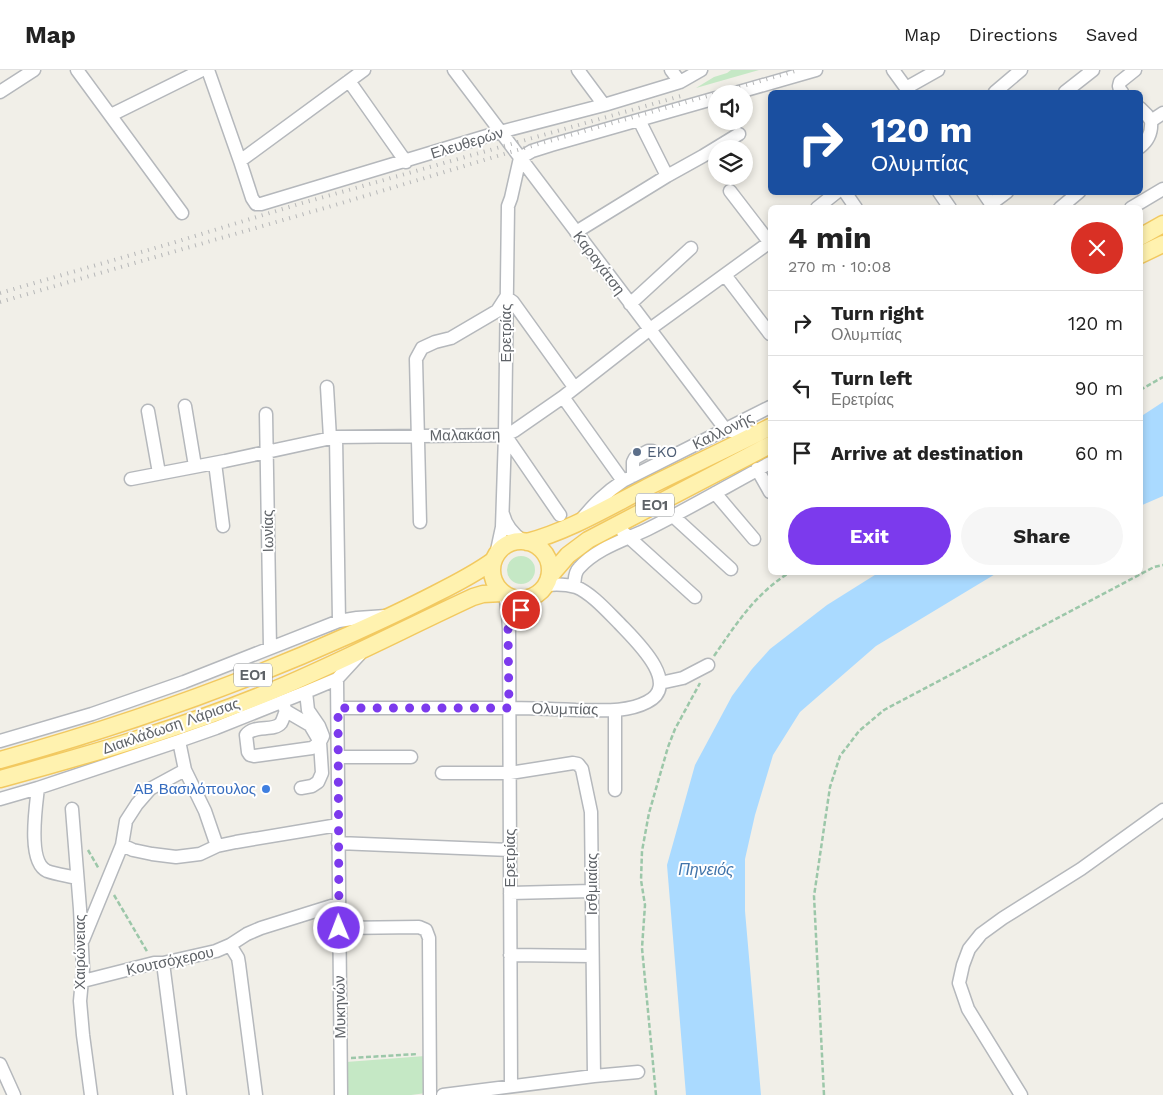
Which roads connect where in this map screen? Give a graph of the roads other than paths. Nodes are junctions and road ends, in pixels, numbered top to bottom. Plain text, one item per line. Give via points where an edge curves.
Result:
1 (34, 70) edge
2 (77, 70) edge
3 (202, 70) edge
4 (208, 70) edge
5 (364, 70) edge
6 (454, 70) edge
7 (578, 70) edge
8 (671, 70) edge
9 (701, 70) edge
10 (816, 70) edge
11 (892, 70) edge
12 (938, 70) edge
13 (1021, 70) edge
14 (1093, 70) edge
15 (1135, 70) edge
16 (349, 81) junction
17 (680, 82) junction
18 (753, 88) edge
19 (908, 90) edge
20 (997, 90) edge
21 (1068, 90) edge
22 (1120, 90) edge
23 (0, 92) edge
24 (708, 100) edge
25 (604, 105) junction
26 (1143, 111) edge
27 (1163, 112) edge
28 (111, 115) junction
29 (639, 120) junction
30 (1152, 121) junction
31 (500, 132) junction
32 (739, 134) dead end
33 (1143, 144) edge
34 (520, 158) junction
35 (240, 161) junction
36 (406, 162) junction
37 (667, 176) junction
38 (1163, 189) edge
39 (730, 192) dead end
40 (833, 195) edge
41 (1004, 195) edge
42 (1075, 195) edge
43 (821, 205) edge
44 (994, 205) edge
45 (1064, 205) edge
46 (1136, 205) edge
47 (182, 213) dead end
48 (1163, 224) edge
49 (576, 232) junction
50 (1143, 235) edge
51 (768, 240) edge
52 (768, 244) edge
53 (1163, 245) edge
54 (691, 248) dead end
55 (1143, 254) edge
56 (1143, 261) edge
57 (725, 275) junction
58 (506, 297) junction
59 (630, 304) junction
60 (650, 329) junction
61 (768, 331) edge
62 (327, 387) dead end
63 (574, 387) junction
64 (563, 397) junction
65 (185, 406) dead end
66 (768, 408) edge
67 (148, 411) dead end
68 (266, 414) dead end
69 (726, 430) junction
70 (764, 430) edge
71 (417, 436) junction
72 (505, 436) junction
73 (333, 438) junction
74 (768, 446) edge
75 (267, 451) junction
76 (215, 463) junction
77 (768, 464) edge
78 (195, 466) junction
79 (758, 470) junction
80 (159, 473) junction
81 (131, 479) dead end
82 (628, 479) junction
83 (768, 488) edge
84 (715, 494) junction
85 (502, 509) junction
86 (560, 516) dead end
87 (673, 516) junction
88 (420, 522) dead end
89 (580, 522) junction
90 (616, 525) junction
91 (223, 526) dead end
92 (629, 537) junction
93 (754, 539) dead end
94 (525, 542) junction
95 (495, 557) junction
96 (731, 569) dead end
97 (544, 586) junction
98 (574, 586) junction
99 (504, 594) junction
100 (695, 597) dead end
101 (394, 615) junction
102 (339, 621) junction
103 (508, 629) junction
104 (270, 648) junction
105 (364, 649) junction
106 (708, 665) road end
107 (337, 679) junction
108 (660, 683) junction
109 (306, 692) junction
110 (284, 707) junction
111 (338, 708) junction
112 (509, 708) junction
113 (615, 710) junction
114 (0, 741) edge
115 (179, 741) junction
116 (320, 742) junction
117 (338, 757) junction
118 (411, 757) dead end
119 (0, 760) edge
120 (185, 770) junction
121 (442, 773) dead end
122 (510, 773) junction
123 (0, 779) edge
124 (38, 788) junction
125 (300, 788) dead end
126 (615, 790) dead end
127 (0, 799) edge
128 (72, 809) dead end
129 (1163, 810) edge
130 (338, 825) junction
131 (338, 843) junction
132 (122, 845) junction
133 (217, 846) junction
134 (510, 850) junction
135 (77, 878) junction
136 (592, 890) junction
137 (510, 892) junction
138 (338, 904) junction
139 (339, 928) junction
140 (82, 943) junction
141 (230, 945) junction
142 (510, 955) junction
143 (592, 956) junction
144 (163, 962) junction
145 (83, 981) junction
146 (0, 1064) edge
147 (638, 1072) dead end
148 (594, 1076) junction
149 (503, 1090) edge
150 (14, 1095) edge
151 (91, 1095) edge
152 (180, 1095) edge
153 (256, 1095) edge
154 (341, 1095) edge
155 (430, 1095) edge
156 (442, 1095) edge
157 (1021, 1095) edge

1 - 23 street
2 - 28 street
3 - 28 street
4 - 35 street
5 - 16 street
6 - 31 street, Καραγάτση
7 - 25 street
8 - 17 street
9 - 17 street, Ελευθερών
10 - 18 street
11 - 19 street
12 - 19 street
13 - 20 street
14 - 21 street
15 - 22 street via 1120,82
16 - 35 street
16 - 36 street
17 - 25 street, Ελευθερών
24 - 29 street
25 - 31 street, Ελευθερών
26 - 30 street
27 - 30 street
28 - 47 street
29 - 34 street via 541,148
29 - 37 street
30 - 33 street via 1152,132
31 - 34 street, Καραγάτση
31 - 36 street, Ελευθερών
32 - 37 street
34 - 49 street, Καραγάτση
34 - 58 street, Ερετρίας via 508,206
35 - 36 street, Ελευθερών via 256,204
37 - 49 street
38 - 46 street
39 - 51 street
40 - 43 street
41 - 44 street
42 - 45 street
48 - 50 main road
49 - 59 street, Καραγάτση
52 - 57 street, Μαλακάση
53 - 55 main road
53 - 56 street
54 - 59 street
57 - 60 street, Μαλακάση
57 - 61 street
58 - 63 street via 513,302
58 - 71 street via 497,311 451,338 422,348 416,358
58 - 72 street, Ερετρίας
59 - 60 street, Καραγάτση
60 - 63 street, Μαλακάση
60 - 69 street, Καραγάτση
62 - 73 street
63 - 64 street, Μαλακάση
64 - 72 street, Μαλακάση
64 - 82 street
65 - 78 street
66 - 69 street, Καλλoνής
67 - 80 street
68 - 75 street, Ιωνίας
69 - 70 street
69 - 82 street, Καλλoνής
70 - 89 main road, ΕΟ1
71 - 72 street, Μαλακάση
71 - 73 street, Μαλακάση
71 - 88 street
72 - 85 street, Ερετρίας
72 - 86 street
73 - 75 street, Μαλακάση
73 - 102 street
74 - 90 main road, ΕΟ1
75 - 76 street, Μαλακάση
75 - 104 street, Ιωνίας
76 - 78 street, Μαλακάση
76 - 91 street
77 - 79 street
78 - 80 street, Μαλακάση
79 - 83 street
79 - 84 street
80 - 81 street, Μαλακάση
82 - 89 street, Καλλoνής via 594,503
84 - 87 street
84 - 93 street
85 - 94 street, Ερετρίας via 508,526
85 - 95 street, Ερετρίας via 502,527
87 - 92 street
87 - 96 street
89 - 94 main road, ΕΟ1
90 - 92 street
90 - 97 main road, ΕΟ1 via 576,548 560,563
92 - 98 street via 580,567
92 - 100 street
94 - 95 main road, ΕΟ1 via 508,544
94 - 97 main road via 543,551 548,559 550,568
95 - 99 main road via 493,578
95 - 101 main road, Διακλάδωση Λάρισας / ΕΟ1 via 467,577
97 - 98 street
97 - 99 main road, ΕΟ1 via 529,598 512,598
97 - 103 street
98 - 108 street via 597,602 642,647 656,668
99 - 103 street, Ερετρίας
99 - 105 main road, Διακλάδωση Λάρισας / ΕΟ1 via 473,597
101 - 102 street
101 - 119 main road, Διακλάδωση Λάρισας / ΕΟ1 via 223,688 115,726
102 - 104 street
103 - 112 street, Ερετρίας
104 - 114 street via 138,699
105 - 107 street
105 - 123 main road, Διακλάδωση Λάρισας / ΕΟ1 via 274,690 173,728
106 - 108 street via 683,678
107 - 109 street
107 - 111 street, Μυκηνών
108 - 113 street, Ολυμπίας via 656,696 647,703
109 - 110 street
109 - 116 street via 308,710 322,736
110 - 115 street
110 - 116 street via 310,725
110 - 116 street via 277,726 249,731 246,735 250,755 312,748
111 - 112 street, Ολυμπίας
111 - 117 street, Μυκηνών
112 - 113 street, Ολυμπίας
112 - 122 street, Ερετρίας
113 - 126 street
115 - 120 street
115 - 124 street
116 - 125 street via 322,773 318,782
117 - 118 street
117 - 130 street, Μυκηνών
120 - 132 street via 150,789 137,804 126,821
120 - 133 street via 205,811
121 - 122 street, Ισθμιαίας
122 - 134 street, Ερετρίας
122 - 136 street, Ισθμιαίας via 573,763 582,769 591,812
124 - 127 street
124 - 135 street via 34,830 37,858 47,871
128 - 135 street, Χαιρώνειας
129 - 157 street via 1081,869 1003,918 981,934 969,949 960,983 968,1009
130 - 131 street, Μυκηνών
130 - 133 street
131 - 134 street
131 - 138 street, Μυκηνών
132 - 133 street via 176,857 200,854
132 - 140 street
134 - 137 street, Ερετρίας
135 - 140 street, Χαιρώνειας
136 - 137 street
136 - 143 street, Ισθμιαίας
137 - 142 street, Ερετρίας
138 - 139 street, Μυκηνών
138 - 141 street, Κουτσόχερου via 262,928
139 - 154 street, Μυκηνών
139 - 155 street via 419,927 426,930 429,938
140 - 145 street, Χαιρώνειας
141 - 144 street, Κουτσόχερου via 208,954
141 - 153 street via 240,964
142 - 143 street
142 - 149 street, Ερετρίας
143 - 148 street, Ισθμιαίας
144 - 145 street, Κουτσόχερου
144 - 152 street
145 - 151 street, Χαιρώνειας via 81,1018
146 - 150 street
147 - 148 street
148 - 149 street
149 - 156 street

